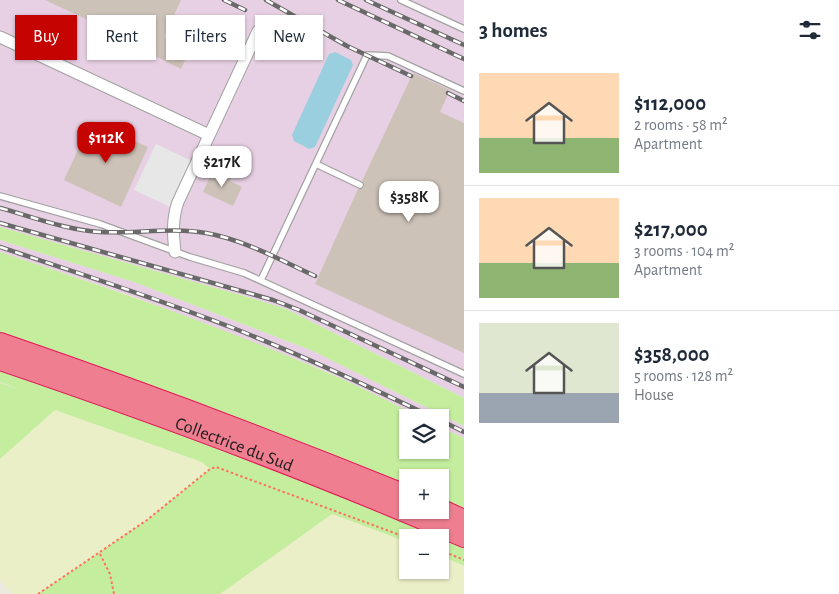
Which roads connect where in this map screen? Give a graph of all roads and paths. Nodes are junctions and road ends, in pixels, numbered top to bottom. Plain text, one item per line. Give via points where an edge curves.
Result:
1 (401, 0) edge
2 (464, 29) edge
3 (0, 37) edge
4 (255, 37) edge
5 (464, 91) edge
6 (209, 135) junction
7 (316, 164) junction
8 (360, 185) dead end
9 (0, 196) edge
10 (175, 252) junction
11 (262, 280) junction
12 (0, 343) edge
13 (0, 360) edge
14 (464, 374) edge
15 (399, 492) edge
16 (449, 514) edge
17 (464, 520) edge
18 (399, 535) edge
19 (464, 537) edge
20 (100, 553) junction
21 (449, 554) edge
22 (464, 560) edge
23 (38, 594) edge
24 (114, 594) edge

1 - 2 lane
3 - 6 street
4 - 6 street
5 - 7 lane via 388,56 367,55
6 - 10 street via 173,215
7 - 8 lane
7 - 11 lane
9 - 10 lane via 100,224
10 - 11 lane
11 - 14 lane
12 - 15 highway, Collectrice du Sud via 163,401
13 - 19 highway, Collectrice du Sud via 299,469
16 - 17 highway
18 - 20 path via 216,468 210,469
20 - 23 path
20 - 24 path via 110,574
21 - 22 path

